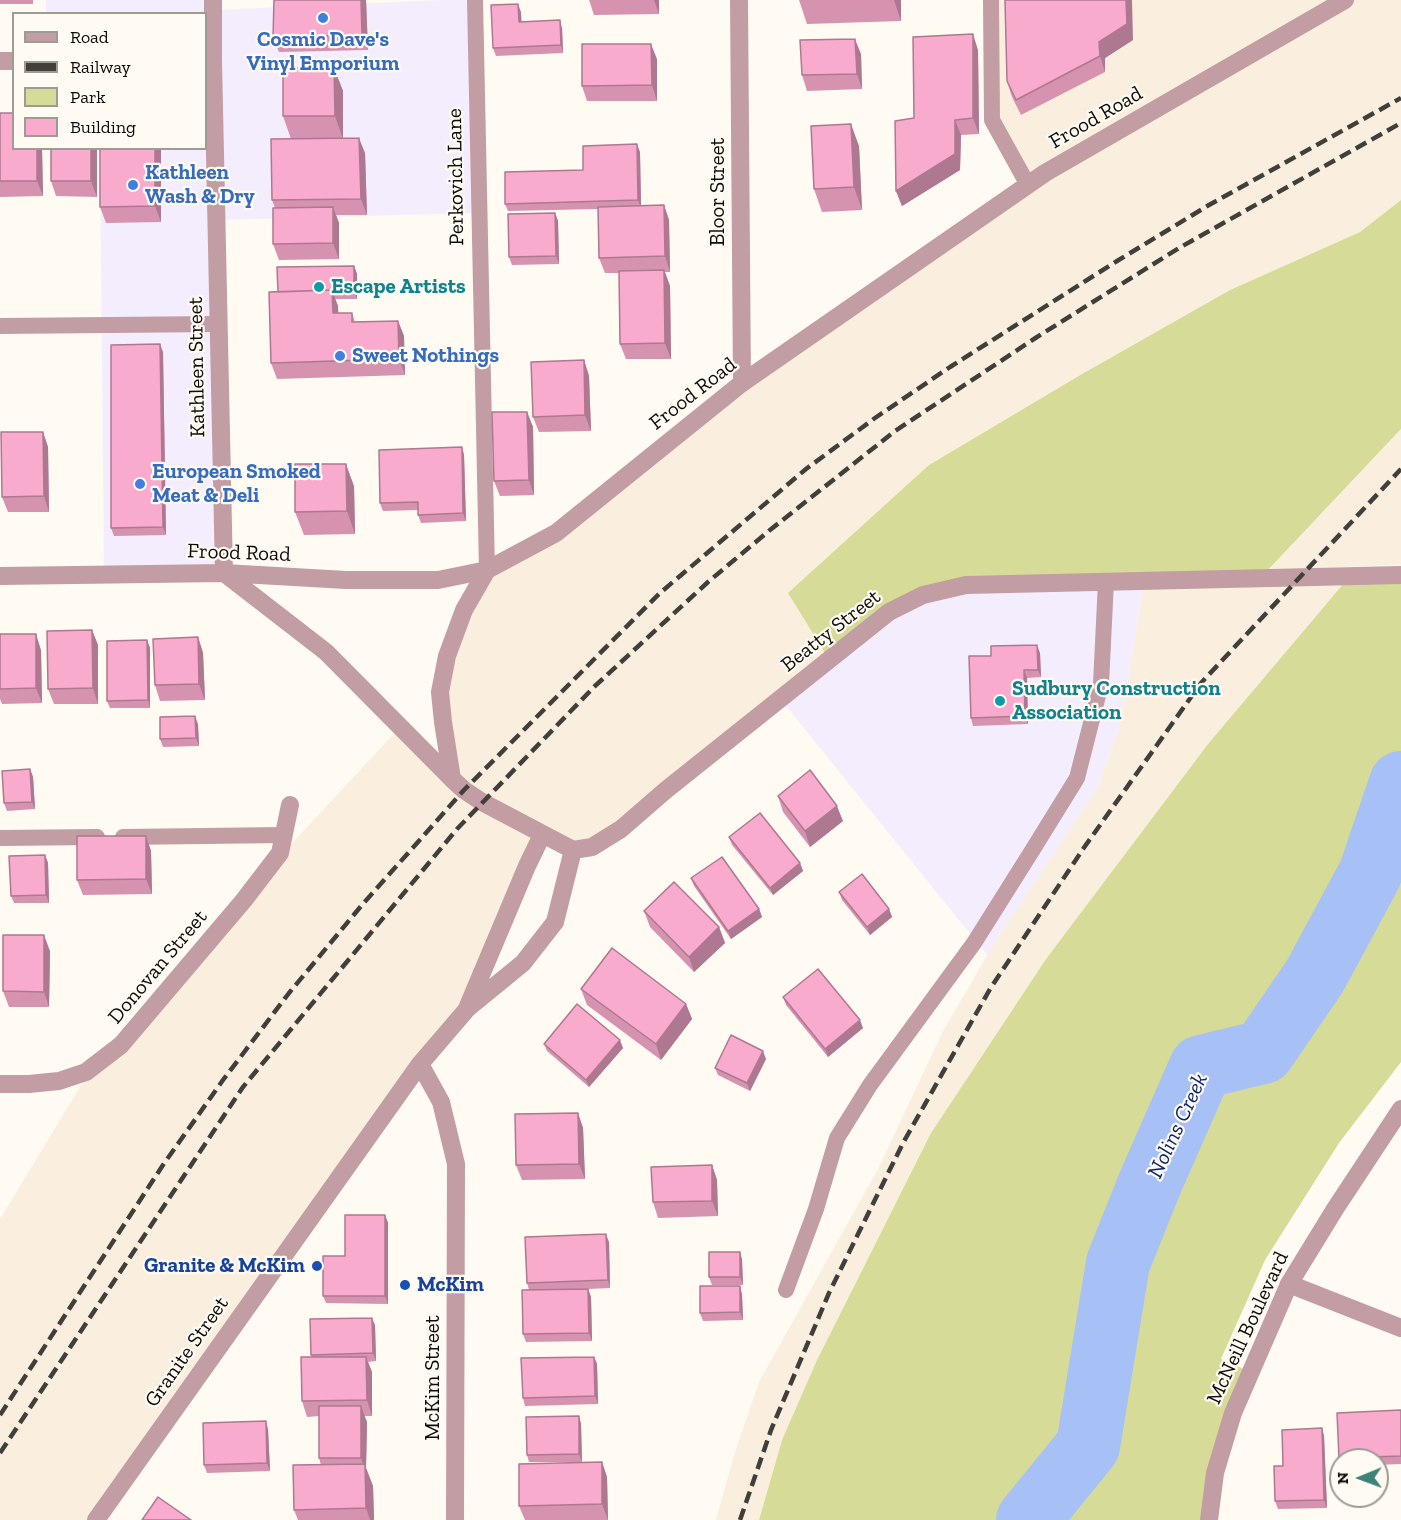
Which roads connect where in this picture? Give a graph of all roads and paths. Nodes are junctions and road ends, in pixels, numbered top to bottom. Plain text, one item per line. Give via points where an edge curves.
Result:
1 (213, 0) edge
2 (475, 0) edge
3 (739, 0) edge
4 (991, 0) edge
5 (1345, 0) edge
6 (209, 61) edge
7 (1028, 185) junction
8 (218, 324) junction
9 (0, 326) edge
10 (742, 383) junction
11 (487, 570) junction
12 (224, 573) junction
13 (1401, 575) edge
14 (0, 576) edge
15 (1106, 581) junction
16 (452, 779) junction
17 (290, 805) dead end
18 (284, 834) junction
19 (542, 834) junction
20 (0, 838) edge
21 (573, 850) junction
22 (468, 1008) junction
23 (420, 1064) junction
24 (0, 1084) edge
25 (1401, 1109) edge
26 (1289, 1284) junction
27 (786, 1290) dead end
28 (1401, 1328) edge
29 (96, 1520) edge
30 (455, 1520) edge
31 (1209, 1520) edge

1 - 6 street, Kathleen Street
2 - 11 lane, Perkovich Lane
3 - 10 street, Bloor Street
4 - 7 lane via 992,120
5 - 7 street, Frood Road
6 - 8 street, Kathleen Street
7 - 10 street, Frood Road
8 - 9 lane
8 - 12 street, Kathleen Street
10 - 11 street, Frood Road via 556,533
11 - 12 street, Frood Road via 438,580 346,580
11 - 16 street via 464,610 447,656 440,692
12 - 14 street, Frood Road
12 - 16 street via 326,652
13 - 15 street, Beatty Street
15 - 21 street, Beatty Street via 966,585 923,595 889,612 621,830 592,847
15 - 27 lane via 1101,684 1077,778 974,943 870,1085 837,1138
16 - 19 street via 482,802
17 - 18 street, Donovan Street
18 - 20 lane
18 - 24 street, Donovan Street via 280,853 244,900 122,1045 86,1072 59,1081
19 - 21 street
19 - 22 street
21 - 22 street via 555,922 523,963
22 - 23 street
23 - 29 street, Granite Street
23 - 30 street, McKim Street via 441,1101 456,1164
25 - 26 street, McNeill Boulevard
26 - 28 street
26 - 31 street, McNeill Boulevard via 1233,1413 1215,1473

